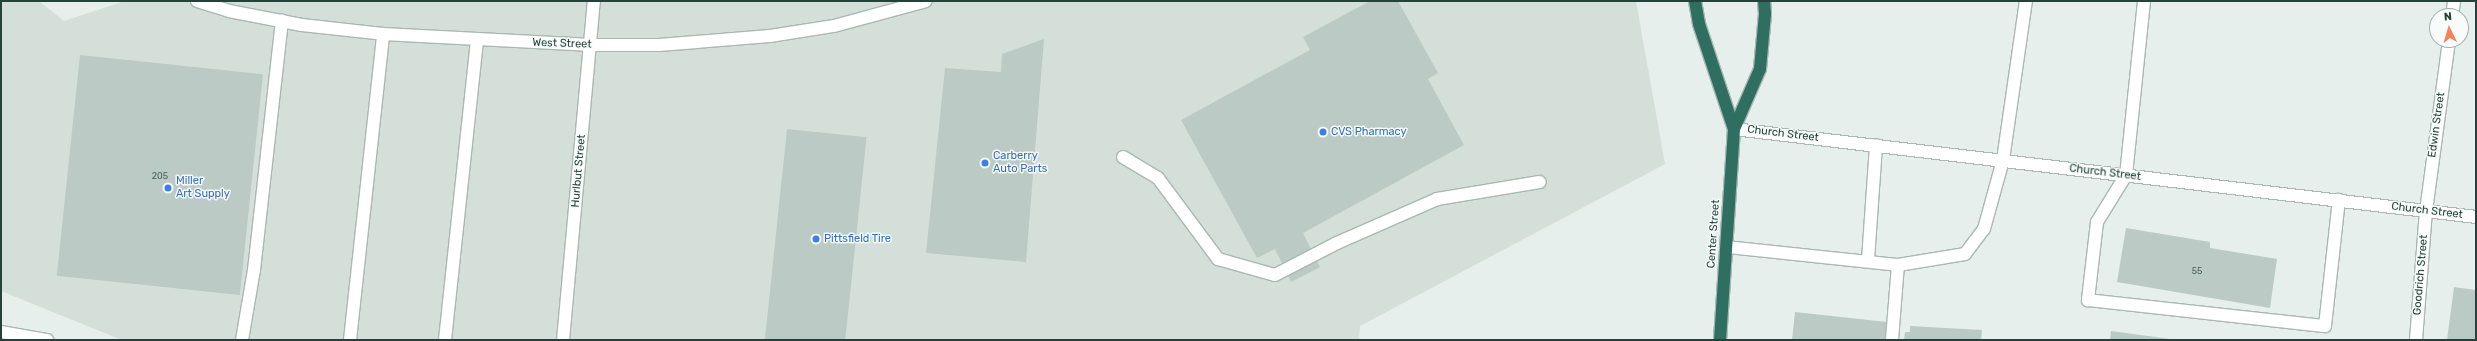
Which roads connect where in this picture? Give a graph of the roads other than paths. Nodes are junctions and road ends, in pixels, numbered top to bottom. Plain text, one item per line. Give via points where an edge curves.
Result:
1 (197, 1) edge
2 (594, 1) edge
3 (926, 1) edge
4 (1694, 1) edge
5 (1764, 1) edge
6 (2026, 1) edge
7 (2144, 1) edge
8 (282, 21) junction
9 (383, 34) junction
10 (476, 40) junction
11 (592, 45) junction
12 (2448, 48) edge
13 (1734, 129) junction
14 (1876, 145) junction
15 (1123, 157) dead end
16 (2003, 160) junction
17 (2126, 175) junction
18 (1540, 182) dead end
19 (2339, 200) junction
20 (2426, 211) junction
21 (2476, 217) edge
22 (1726, 247) junction
23 (1868, 260) junction
24 (1898, 265) junction
25 (1, 332) edge
26 (47, 340) edge
27 (242, 340) edge
28 (350, 340) edge
29 (445, 340) edge
30 (563, 340) edge
31 (1720, 340) edge
32 (1892, 340) edge
33 (2416, 340) edge

1 - 8 street, West Street via 229,11
2 - 11 street, Hurlbut Street
3 - 11 street, West Street via 834,26 770,36 659,46
4 - 13 highway, Center Street via 1699,24
5 - 13 highway, Center Street via 1766,14 1760,69
6 - 16 street
7 - 17 street
8 - 9 street, West Street
8 - 27 street via 254,270
9 - 10 street, West Street
9 - 28 street
10 - 11 street, West Street
10 - 29 street
11 - 30 street, Hurlbut Street
12 - 20 street, Edwin Street
13 - 14 street, Church Street
13 - 22 highway, Center Street
14 - 16 street, Church Street
14 - 23 street
15 - 18 street via 1158,178 1218,259 1275,275 1337,243 1437,199
16 - 17 street, Church Street
16 - 24 street via 1984,229 1965,254
17 - 19 street, Church Street
17 - 19 street via 2097,222 2088,300 2325,326
19 - 20 street, Church Street
20 - 21 street, Church Street
20 - 33 street, Goodrich Street
22 - 23 street
22 - 31 highway, Center Street
23 - 24 street
24 - 32 street
25 - 26 street

